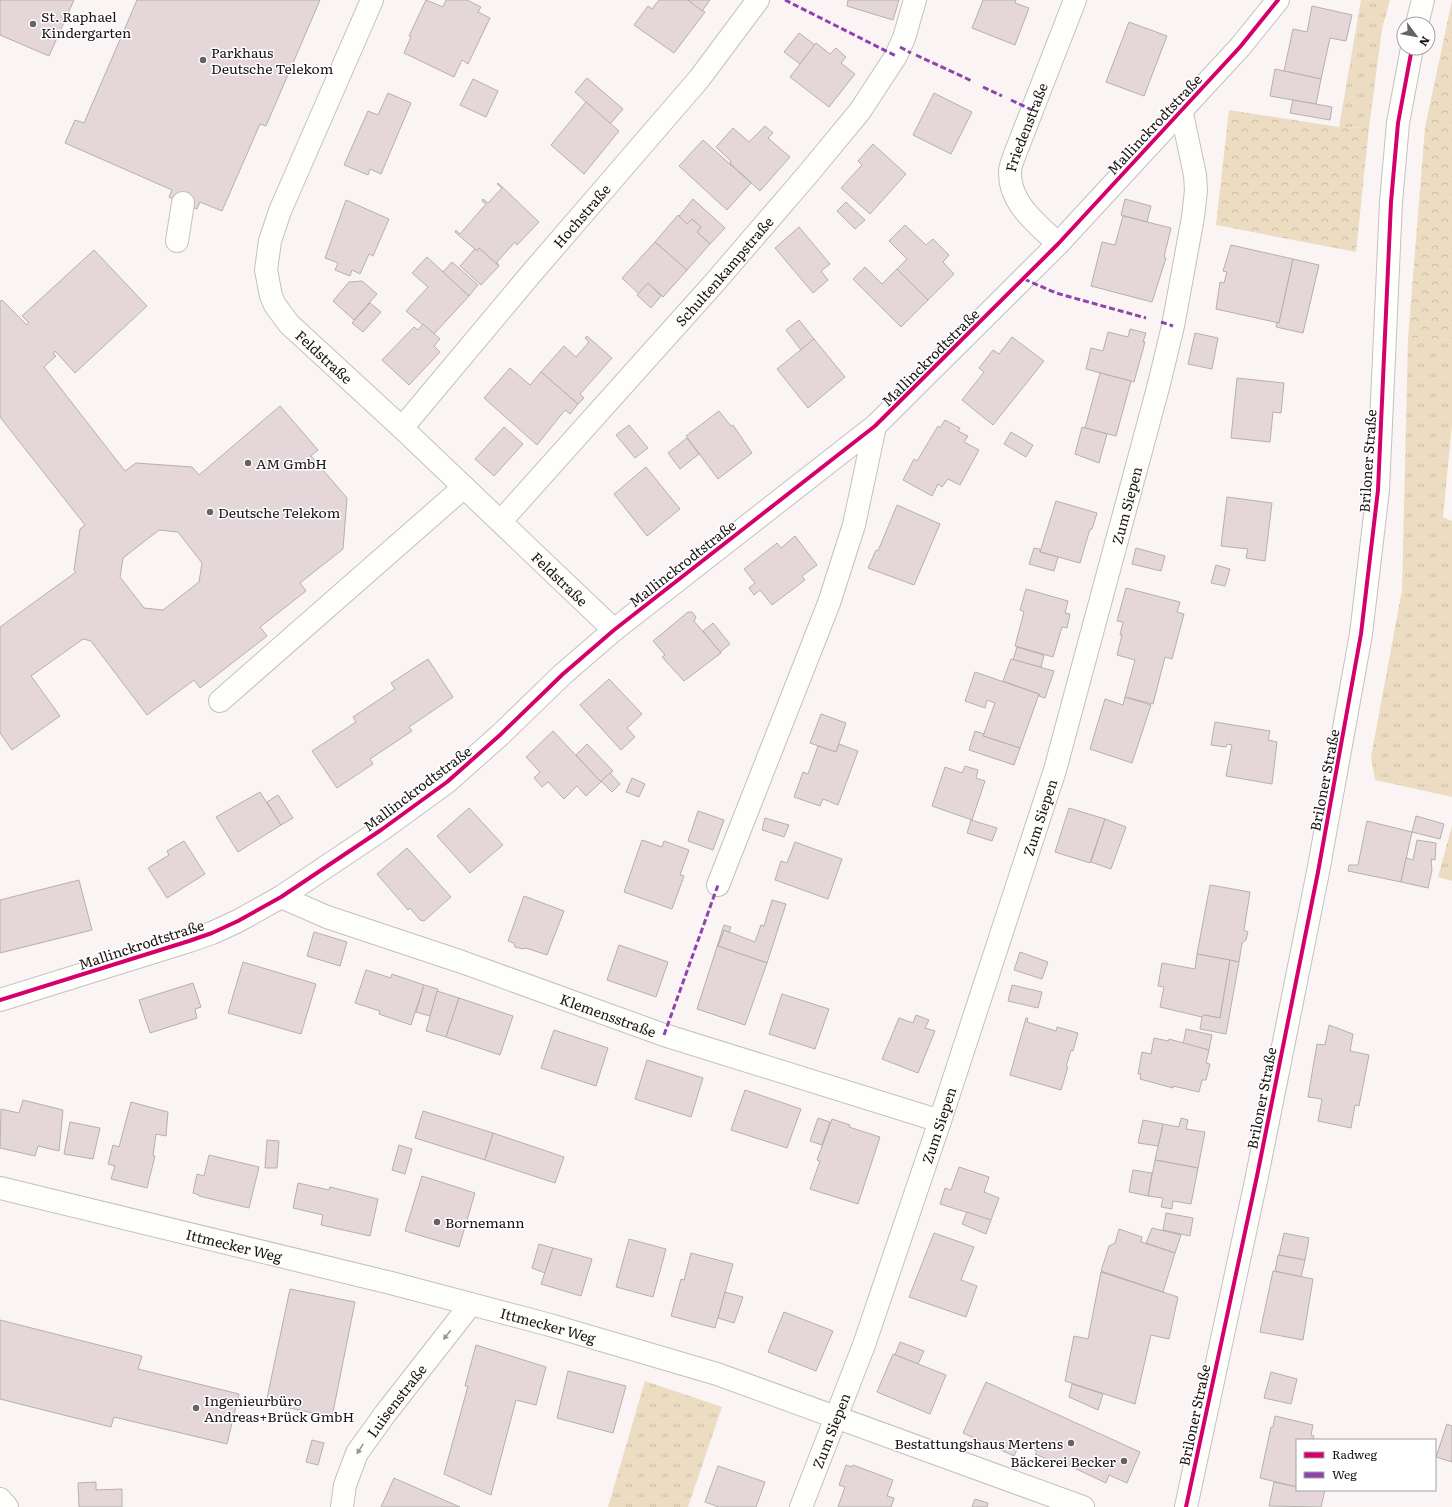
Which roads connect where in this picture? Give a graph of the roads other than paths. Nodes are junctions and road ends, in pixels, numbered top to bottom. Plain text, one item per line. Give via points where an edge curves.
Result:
1 (372, 0) edge
2 (758, 0) edge
3 (916, 0) edge
4 (1075, 0) edge
5 (1278, 0) edge
6 (1423, 0) edge
7 (1419, 16) edge
8 (1411, 56) edge
9 (1181, 109) junction
10 (183, 203) dead end
11 (177, 241) dead end
12 (1058, 244) junction
13 (875, 426) junction
14 (402, 428) junction
15 (464, 487) junction
16 (501, 521) junction
17 (614, 630) junction
18 (220, 701) dead end
19 (718, 885) dead end
20 (281, 897) junction
21 (0, 1000) edge
22 (940, 1121) junction
23 (0, 1188) edge
24 (471, 1304) junction
25 (836, 1417) junction
26 (0, 1499) edge
27 (7, 1507) edge
28 (342, 1507) edge
29 (801, 1507) edge
30 (1083, 1507) edge
31 (1186, 1507) edge

1 - 14 street, Feldstraße via 280,211 270,241 266,270 273,300 289,324
2 - 14 street, Hochstraße via 689,91
3 - 16 street, Schultenkampstraße via 896,56 860,110 716,281
4 - 12 street, Friedenstraße via 1010,171 1014,193 1020,205
5 - 9 street, Mallinckrodtstraße via 1240,47
6 - 7 street
8 - 31 street, Briloner Straße via 1398,123 1391,202 1378,490 1361,634 1259,1169
9 - 12 street, Mallinckrodtstraße
9 - 22 street, Zum Siepen via 1196,190 1194,217 1173,326 1055,770
10 - 11 street
12 - 13 street, Mallinckrodtstraße
13 - 17 street, Mallinckrodtstraße
13 - 19 street via 846,556
14 - 15 street, Feldstraße
15 - 16 street, Feldstraße
15 - 18 street
16 - 17 street, Feldstraße
17 - 20 street, Mallinckrodtstraße via 447,782
20 - 21 street, Mallinckrodtstraße via 212,933
20 - 22 street, Klemensstraße via 327,917 462,962 664,1035
22 - 25 street, Zum Siepen via 864,1345
23 - 24 street, Ittmecker Weg
24 - 25 street, Ittmecker Weg via 717,1374
24 -> 28 street, Luisenstraße via 357,1453 345,1485
25 - 29 street, Zum Siepen
25 - 30 street, Ittmecker Weg
26 - 27 street

